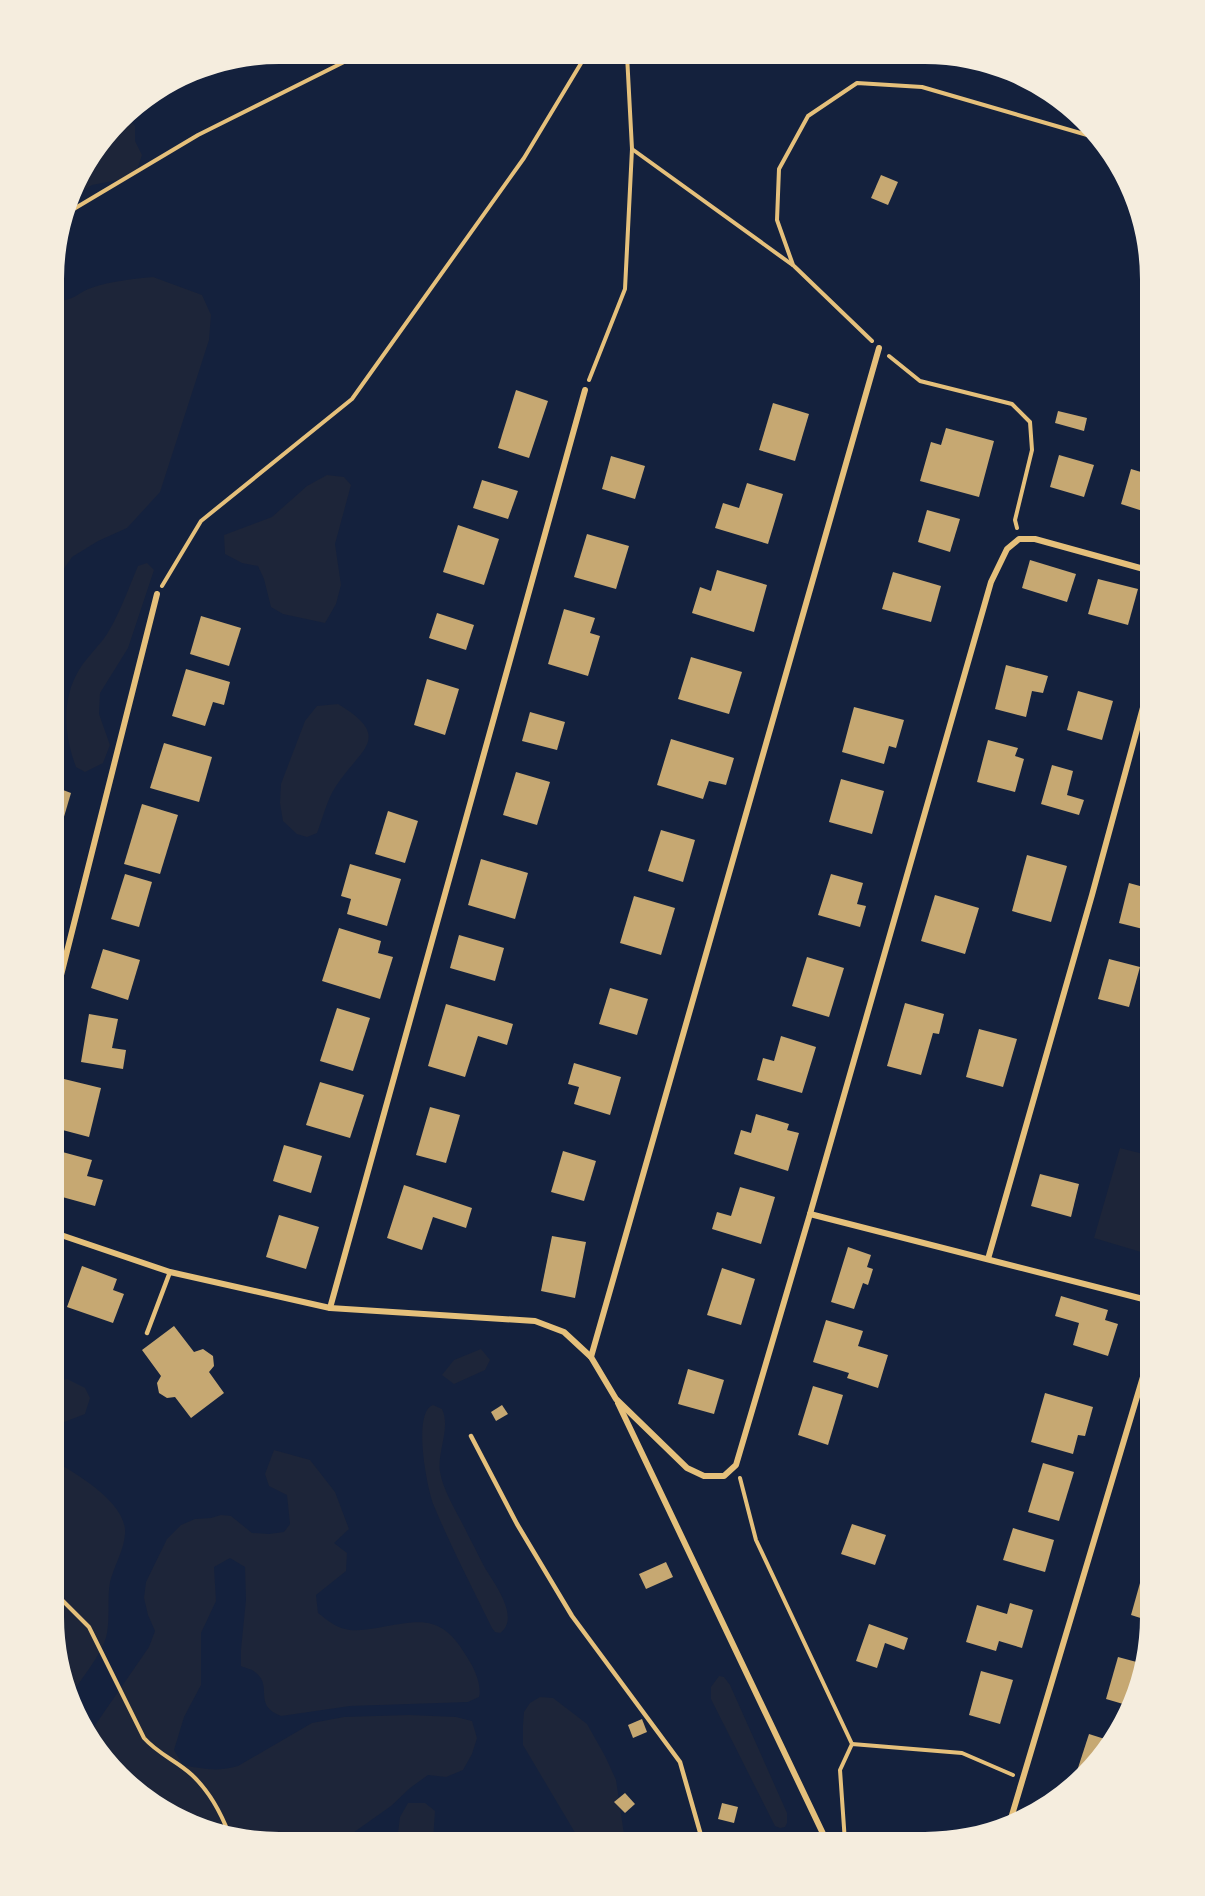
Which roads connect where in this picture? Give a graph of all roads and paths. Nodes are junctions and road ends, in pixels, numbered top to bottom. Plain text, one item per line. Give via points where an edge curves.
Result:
1 (340, 64) edge
2 (581, 64) edge
3 (627, 64) edge
4 (1083, 134) edge
5 (632, 149) junction
6 (78, 207) edge
7 (794, 266) junction
8 (879, 348) junction
9 (585, 390) joint
10 (1019, 539) junction
11 (1140, 568) edge
12 (157, 594) joint
13 (1140, 719) edge
14 (64, 963) edge
15 (810, 1214) junction
16 (64, 1236) edge
17 (988, 1259) junction
18 (170, 1272) junction
19 (1140, 1298) edge
20 (330, 1308) junction
21 (147, 1333) dead end
22 (591, 1357) junction
23 (1140, 1387) edge
24 (616, 1399) junction
25 (471, 1436) dead end
26 (736, 1465) junction
27 (64, 1602) edge
28 (852, 1744) junction
29 (1023, 1779) junction
30 (1013, 1812) edge
31 (225, 1824) edge
32 (700, 1832) edge
33 (822, 1832) edge
34 (844, 1832) edge

1 - 6 path via 198,135
2 - 12 path via 524,158 352,399 201,521
3 - 5 path
4 - 7 path via 922,87 857,83 808,116 779,169 777,220
5 - 7 path
5 - 9 path via 625,289
7 - 8 path
8 - 10 path via 920,381 1012,404 1030,422 1032,450 1015,520
8 - 22 street
9 - 20 street
10 - 11 street via 1035,539
10 - 15 street via 1007,549 991,582
12 - 14 street
13 - 17 street
15 - 17 street
15 - 26 street
16 - 18 street
17 - 19 street
18 - 20 street
18 - 21 lane
20 - 22 street via 535,1321 564,1332
22 - 24 street
23 - 29 street
24 - 26 street via 687,1468 704,1476 724,1476
24 - 33 street
25 - 32 lane via 572,1616 680,1762
26 - 28 path via 756,1540
27 - 31 path via 89,1627 144,1738 192,1776
28 - 29 path via 962,1753
28 - 34 path via 840,1770
29 - 30 street

